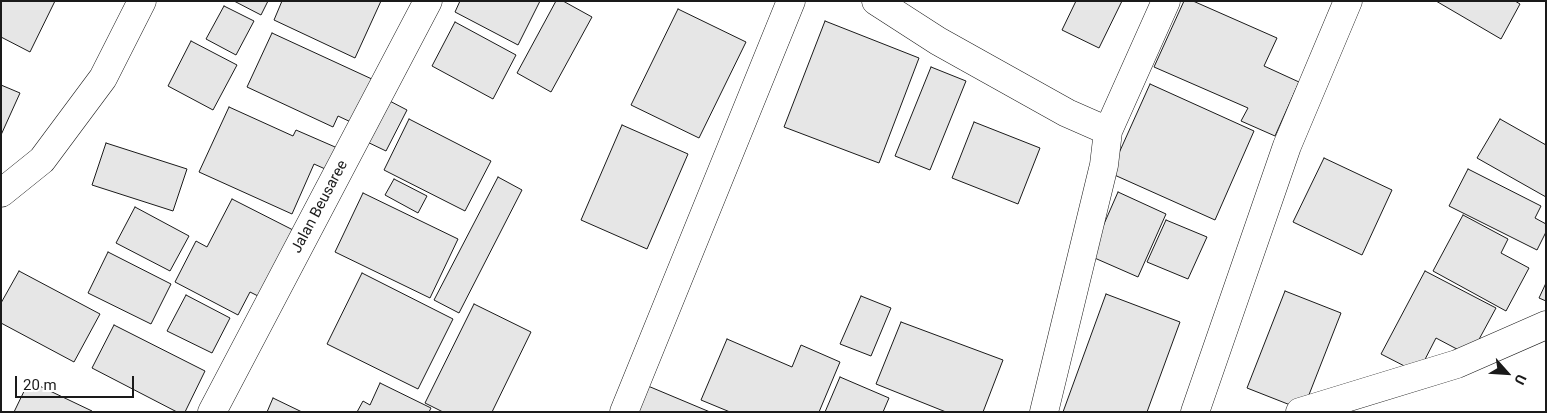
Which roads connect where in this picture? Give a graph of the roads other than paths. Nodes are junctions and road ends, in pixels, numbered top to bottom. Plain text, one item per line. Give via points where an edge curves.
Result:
1 (142, 1) edge
2 (428, 1) edge
3 (791, 1) edge
4 (876, 1) edge
5 (1166, 1) edge
6 (1348, 1) edge
7 (1108, 131) junction
8 (1, 193) edge
9 (1546, 325) edge
10 (212, 412) edge
11 (624, 412) edge
12 (1044, 412) edge
13 (1195, 412) edge
14 (1300, 412) edge

1 - 8 street via 103,78 42,160
2 - 10 street, Jalan Beusaree
3 - 11 street
4 - 7 street via 938,41 1041,99
5 - 7 street
6 - 13 street via 1287,146
7 - 12 street via 1104,165
9 - 14 street via 1457,364

